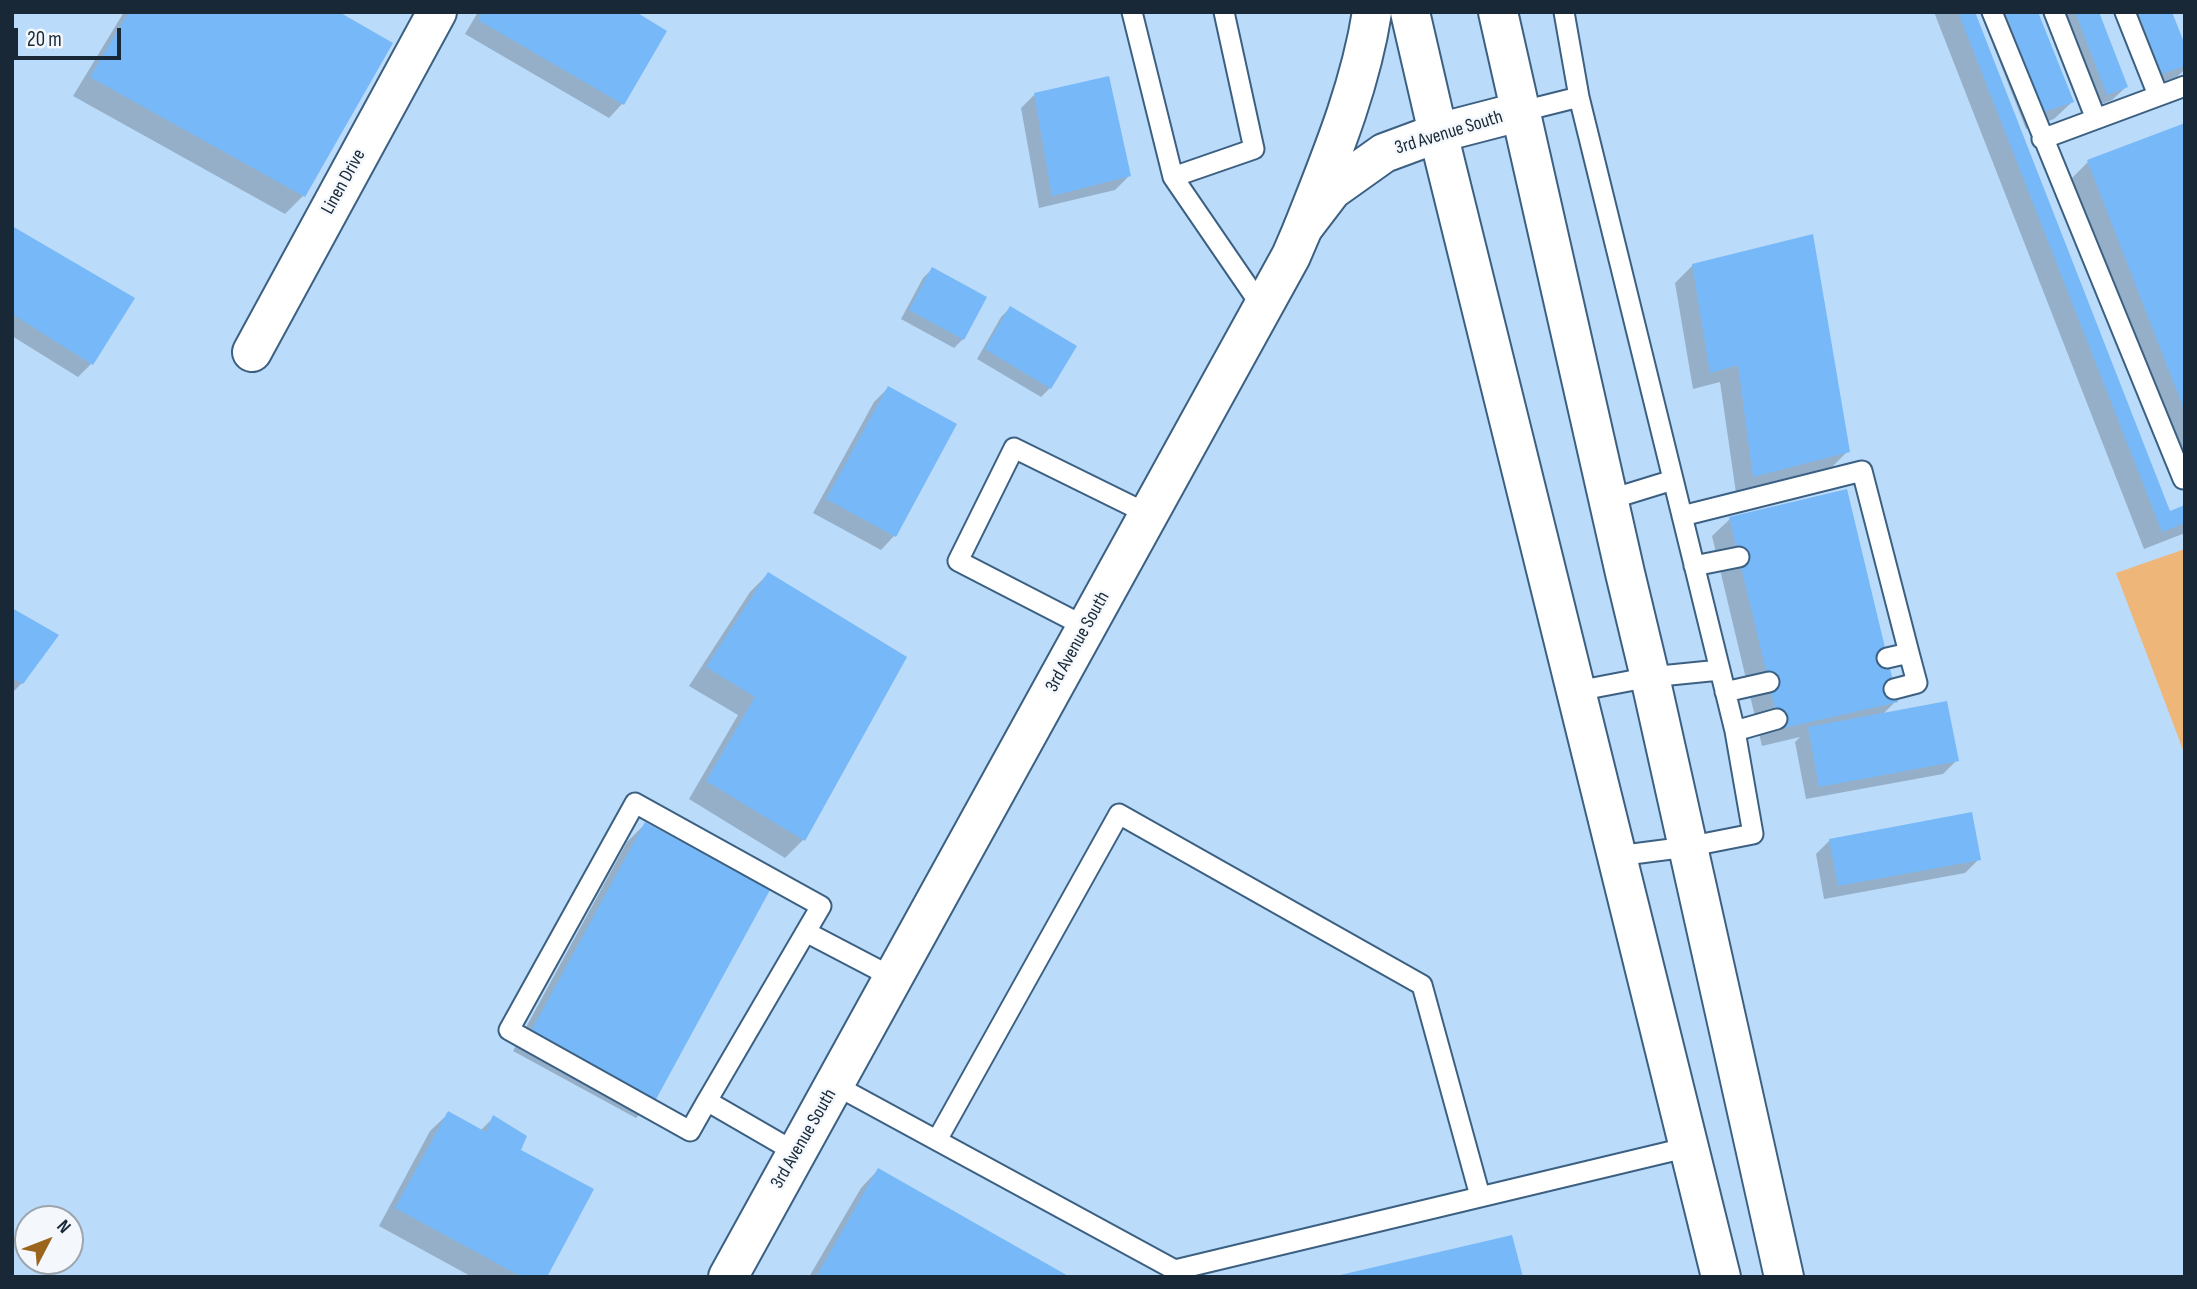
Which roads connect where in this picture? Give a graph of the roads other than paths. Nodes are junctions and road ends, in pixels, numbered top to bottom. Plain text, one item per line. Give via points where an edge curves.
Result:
1 (437, 12) edge
2 (1132, 12) edge
3 (1224, 12) edge
4 (1372, 12) edge
5 (1410, 12) edge
6 (1498, 12) edge
7 (1564, 12) edge
8 (1992, 12) edge
9 (2054, 12) edge
10 (2125, 12) edge
11 (2185, 86) edge
12 (2158, 96) junction
13 (1579, 97) junction
14 (1520, 112) junction
15 (2096, 119) junction
16 (1438, 133) junction
17 (2042, 139) junction
18 (1173, 177) junction
19 (1303, 228) junction
20 (1262, 307) junction
21 (252, 352) dead end
22 (2185, 478) edge
23 (1673, 480) junction
24 (1608, 500) junction
25 (1148, 514) junction
26 (1682, 516) junction
27 (1739, 557) dead end
28 (1694, 566) junction
29 (1086, 627) junction
30 (1909, 653) junction
31 (1887, 658) dead end
32 (1720, 670) junction
33 (1650, 677) junction
34 (1769, 682) dead end
35 (1894, 689) dead end
36 (1577, 691) junction
37 (1725, 692) junction
38 (1777, 719) dead end
39 (1735, 731) junction
40 (1687, 847) junction
41 (1617, 856) junction
42 (806, 932) junction
43 (892, 977) junction
44 (835, 1085) junction
45 (707, 1101) junction
46 (937, 1140) junction
47 (1689, 1147) junction
48 (795, 1152) junction
49 (1480, 1196) junction
50 (728, 1277) edge
51 (1721, 1277) edge
52 (1784, 1277) edge

1 - 21 main road, Linen Drive
2 - 18 lane
3 - 18 lane via 1254,149
4 - 19 main road via 1340,135
5 - 16 main road
6 - 14 main road
7 - 13 lane
8 - 17 lane
9 - 15 lane
10 - 12 lane
11 - 12 lane
12 - 15 lane
13 - 14 lane
13 - 23 lane
14 - 16 main road, 3rd Avenue South
14 - 24 main road
15 - 17 lane
16 - 19 main road, 3rd Avenue South via 1384,153 1332,190
16 - 36 main road
17 - 22 lane
18 - 20 lane
19 - 20 main road, 3rd Avenue South
20 - 25 main road, 3rd Avenue South
23 - 24 lane
23 - 26 lane
24 - 33 main road
25 - 29 main road, 3rd Avenue South
25 - 29 lane via 1014,448 958,561
26 - 28 lane
26 - 30 lane via 1862,471 1867,533
27 - 28 lane
28 - 32 lane
29 - 43 main road, 3rd Avenue South
30 - 31 lane
30 - 35 lane via 1917,683
32 - 33 lane
32 - 37 lane
33 - 36 lane
33 - 40 main road
34 - 37 lane
36 - 41 main road
37 - 39 lane
38 - 39 lane
39 - 40 lane via 1753,834
40 - 41 lane
40 - 52 main road
41 - 47 main road
42 - 43 lane
42 - 45 lane
42 - 45 lane via 821,906 635,803 509,1030 690,1131
43 - 44 main road, 3rd Avenue South
44 - 46 lane
44 - 48 main road, 3rd Avenue South
45 - 48 lane
46 - 49 lane via 1175,1270
46 - 49 lane via 1119,814 1422,985
47 - 49 lane
47 - 51 main road
48 - 50 main road, 3rd Avenue South

